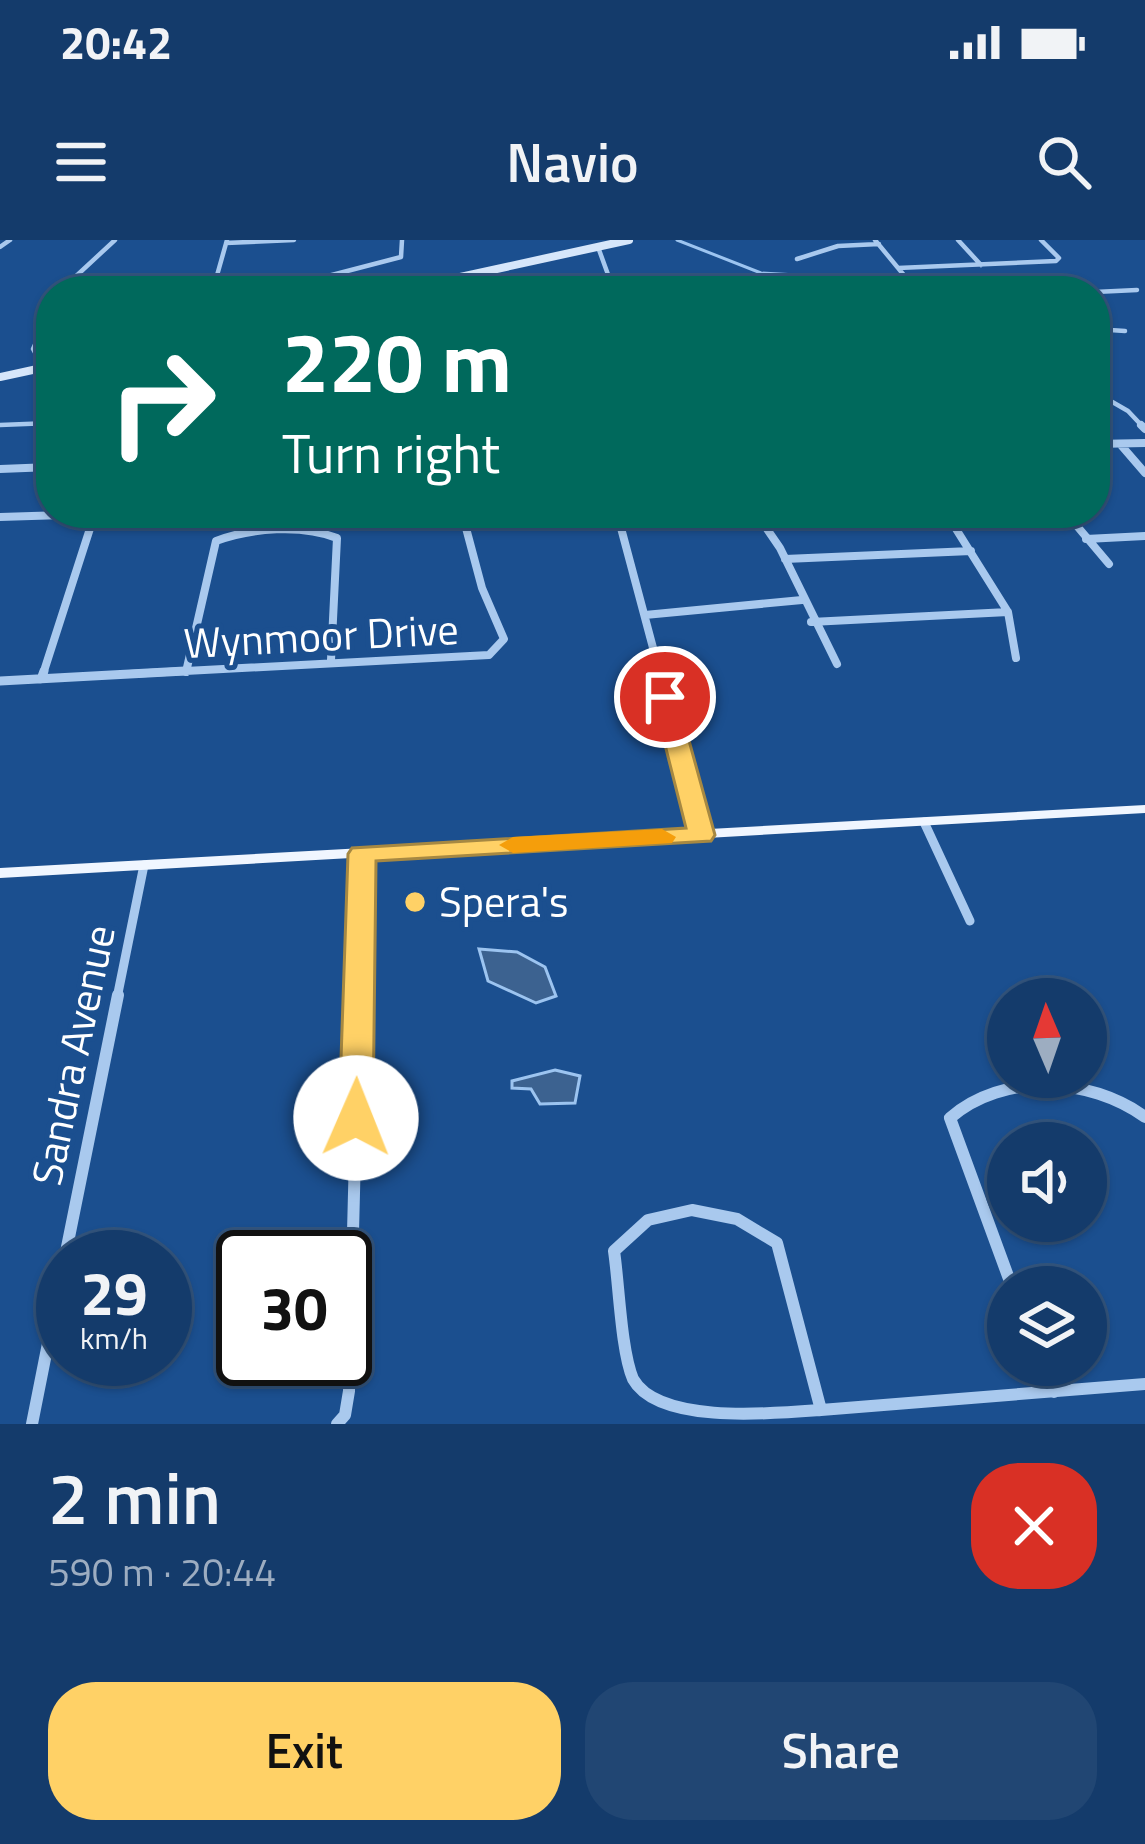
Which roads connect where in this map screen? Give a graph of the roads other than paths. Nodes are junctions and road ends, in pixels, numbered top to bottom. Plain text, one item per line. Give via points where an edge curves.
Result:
1 (10, 240) edge
2 (115, 240) edge
3 (293, 240) edge
4 (402, 240) edge
5 (629, 240) edge
6 (958, 240) edge
7 (1040, 240) edge
8 (227, 242) edge
9 (877, 242) edge
10 (0, 247) edge
11 (598, 247) junction
12 (797, 259) dead end
13 (981, 266) junction
14 (898, 268) junction
15 (70, 276) edge
16 (217, 276) edge
17 (332, 276) edge
18 (465, 276) edge
19 (609, 276) edge
20 (905, 276) edge
21 (1137, 290) dead end
22 (1110, 291) edge
23 (1110, 330) edge
24 (1125, 332) dead end
25 (36, 369) edge
26 (0, 377) edge
27 (1110, 401) edge
28 (36, 424) edge
29 (0, 425) edge
30 (1145, 429) edge
31 (1145, 442) edge
32 (1110, 444) edge
33 (1120, 444) junction
34 (36, 468) edge
35 (0, 469) edge
36 (1145, 473) edge
37 (36, 515) edge
38 (0, 517) edge
39 (90, 528) edge
40 (467, 528) edge
41 (622, 528) edge
42 (765, 528) edge
43 (956, 528) edge
44 (1078, 528) edge
45 (1145, 536) edge
46 (1086, 539) junction
47 (971, 551) junction
48 (785, 559) junction
49 (1109, 564) dead end
50 (802, 600) junction
51 (1008, 612) junction
52 (645, 615) junction
53 (811, 622) junction
54 (1016, 658) dead end
55 (331, 660) junction
56 (837, 664) dead end
57 (186, 672) junction
58 (41, 679) junction
59 (0, 681) edge
60 (1145, 809) edge
61 (925, 822) junction
62 (702, 835) junction
63 (362, 854) junction
64 (144, 866) junction
65 (0, 873) edge
66 (970, 921) dead end
67 (1145, 1118) edge
68 (70, 1230) edge
69 (1004, 1266) edge
70 (1145, 1384) edge
71 (40, 1386) edge
72 (1052, 1386) edge
73 (1054, 1392) junction
74 (821, 1411) junction
75 (32, 1424) edge
76 (337, 1424) edge

1 - 10 street
2 - 15 street
3 - 8 street
4 - 17 street via 401,257
5 - 11 street
6 - 13 street
7 - 13 street via 1056,261
8 - 16 street
9 - 12 street
9 - 14 street
11 - 18 street
11 - 19 street
13 - 14 street
14 - 20 street
21 - 22 street
23 - 24 street
25 - 26 street
27 - 30 street
28 - 29 street
31 - 33 street
32 - 33 street
33 - 36 street
34 - 35 street
37 - 38 street
39 - 58 street
40 - 55 street, Wynmoor Drive via 502,645 462,660
41 - 52 street
42 - 48 street
43 - 47 street
44 - 46 street
45 - 46 street
46 - 49 street
47 - 48 street
47 - 51 street
48 - 50 street
50 - 52 street
50 - 53 street
51 - 53 street
51 - 54 street
52 - 62 street
53 - 56 street
55 - 57 street, Wynmoor Drive
55 - 57 street via 337,538 236,534 216,541 211,552
57 - 58 street, Wynmoor Drive
58 - 59 street, Wynmoor Drive
60 - 61 main road
61 - 62 main road
61 - 66 street
62 - 63 main road
63 - 64 main road
63 - 76 street via 350,1391
64 - 65 main road
64 - 68 street, Sandra Avenue
67 - 69 street via 1109,1094 1078,1086 962,1102 950,1118 952,1136
70 - 73 street
71 - 75 street
72 - 73 street
73 - 74 street
74 - 74 street via 777,1243 758,1225 722,1210 659,1214 628,1231 614,1251 633,1381 653,1405 676,1417

